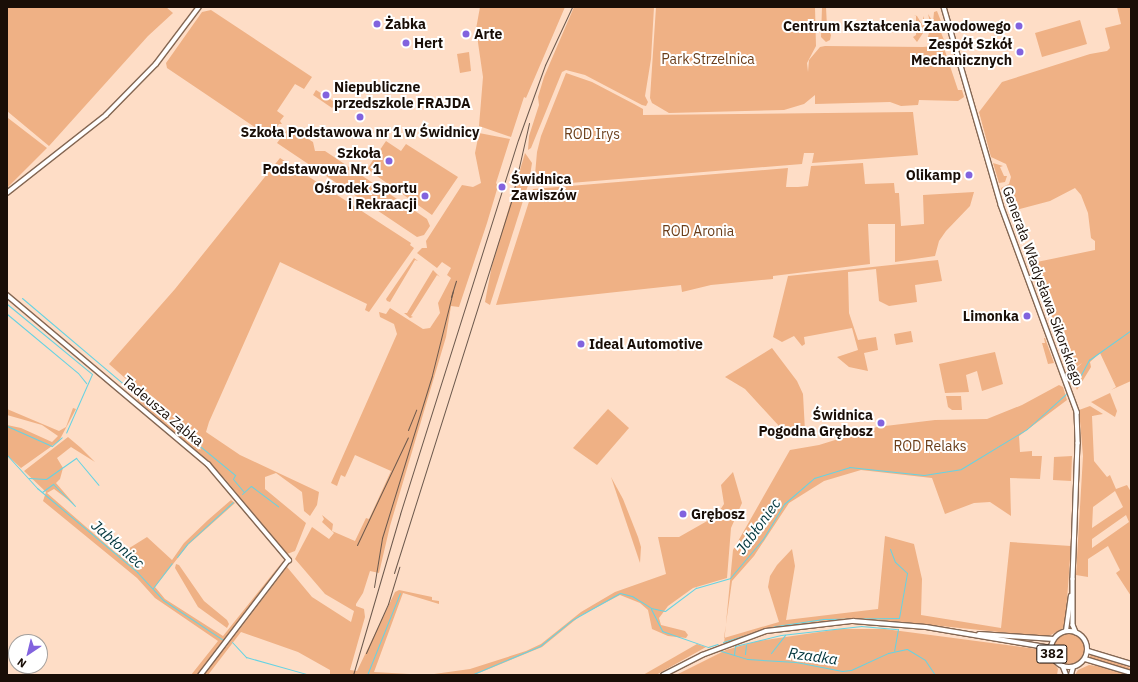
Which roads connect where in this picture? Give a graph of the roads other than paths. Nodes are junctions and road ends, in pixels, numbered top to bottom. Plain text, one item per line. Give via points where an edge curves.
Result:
1 (199, 7) edge
2 (944, 7) edge
3 (7, 193) edge
4 (7, 295) edge
5 (1073, 579) junction
6 (1066, 631) junction
7 (1076, 632) junction
8 (966, 634) junction
9 (1054, 639) junction
10 (1051, 648) junction
11 (1088, 651) junction
12 (1085, 659) junction
13 (1131, 664) edge
14 (1063, 667) junction
15 (1073, 667) junction
16 (1131, 673) edge
17 (201, 675) edge
18 (663, 675) edge
19 (1066, 675) edge
20 (1071, 675) edge

1 - 3 street via 156,64 106,115
2 - 5 street, Generała Władysława Sikorskiego via 1001,205 1077,412
4 - 17 street, Tadeusza Ząbka via 204,460 289,560
5 - 6 street, Generała Władysława Sikorskiego
5 - 7 street, Generała Władysława Sikorskiego via 1073,625
6 - 7 main road, 382
6 - 9 main road, 382
7 - 11 main road, 382 via 1085,640
8 - 9 main road
8 - 10 main road
8 - 18 main road via 892,623 854,621 800,625 766,631 722,646
9 - 10 main road, 382
10 - 14 main road, 382 via 1055,661
11 - 12 main road, 382
11 - 13 main road, 382
12 - 15 main road, 382
12 - 16 main road, 382
14 - 15 main road, 382
14 - 19 main road, 382
15 - 20 main road, 382

